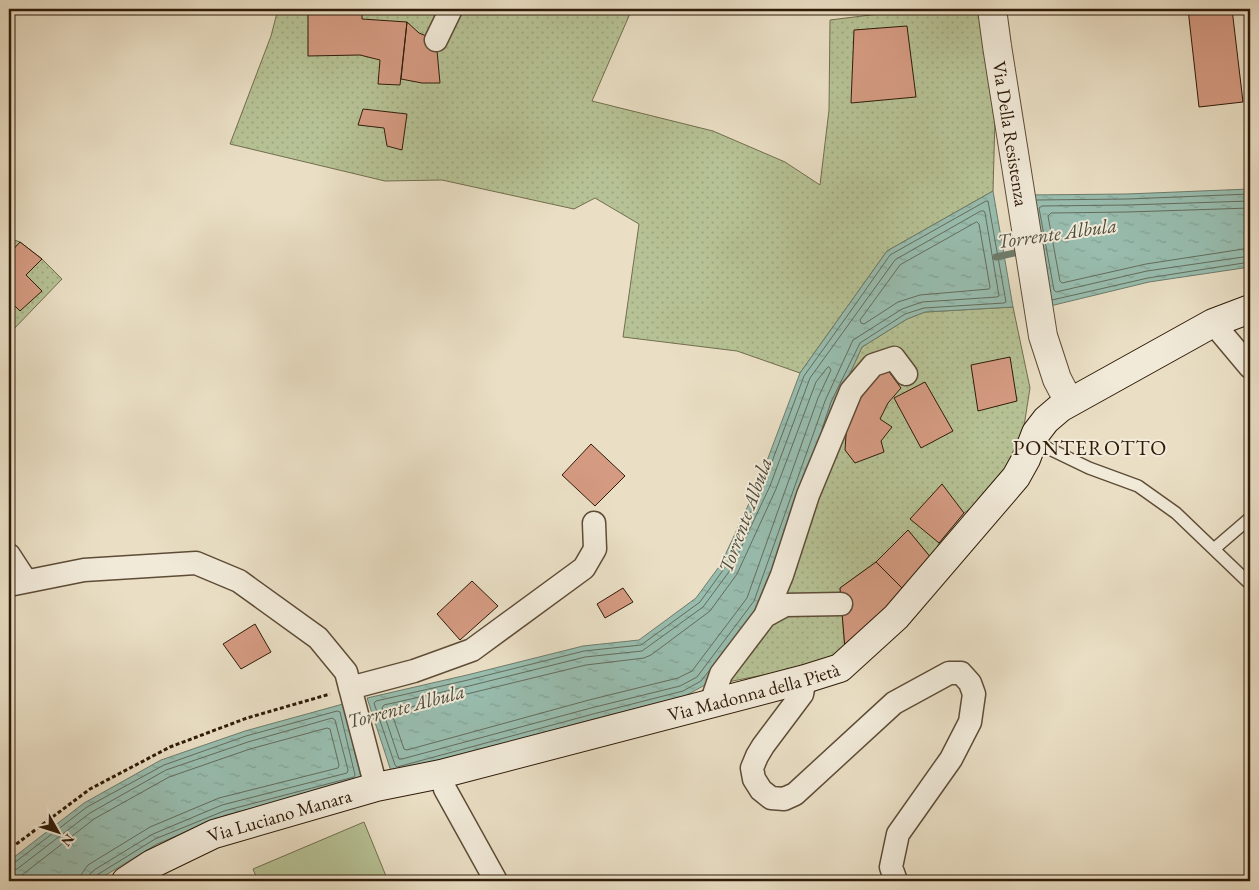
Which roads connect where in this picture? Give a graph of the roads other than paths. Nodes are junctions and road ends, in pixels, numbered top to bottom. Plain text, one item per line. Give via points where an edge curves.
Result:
1 (451, 9) edge
2 (992, 9) edge
3 (436, 40) dead end
4 (1250, 309) edge
5 (1213, 323) junction
6 (1250, 367) edge
7 (906, 374) dead end
8 (1069, 402) junction
9 (1033, 441) junction
10 (1250, 518) edge
11 (594, 524) dead end
12 (1214, 549) junction
13 (9, 555) edge
14 (17, 583) edge
15 (1250, 584) edge
16 (841, 604) dead end
17 (765, 616) junction
18 (805, 679) junction
19 (350, 688) junction
20 (711, 703) junction
21 (441, 774) junction
22 (376, 787) junction
23 (126, 881) edge
24 (496, 881) edge
25 (896, 881) edge

1 - 3 street
2 - 8 main road, Via Della Resistenza via 1044,336 1057,379
4 - 5 main road, Via Madonna della Pietà
5 - 6 street
5 - 8 main road, Via Madonna della Pietà
7 - 17 street via 894,358 874,365 851,391 808,495
8 - 9 main road, Via Madonna della Pietà via 1046,420
9 - 12 lane via 1089,468 1138,486 1176,513
9 - 18 main road, Via Madonna della Pietà via 1016,476 896,617 840,668
10 - 12 lane
11 - 19 street via 595,549 584,568 472,650 414,671
12 - 15 lane
13 - 14 street
14 - 19 street via 84,570 196,564 239,582 318,638 346,672
16 - 17 street via 785,605
17 - 20 street via 721,674
18 - 20 main road, Via Madonna della Pietà
18 - 25 street via 802,694 756,756 752,768 754,779 771,798 784,799 795,794 894,703 949,673 961,673 970,682 974,694 970,722 951,759 898,834 891,867
19 - 22 street
20 - 21 main road, Via Madonna della Pietà
21 - 22 main road, Via Luciano Manara
21 - 24 street via 445,789
22 - 23 main road, Via Luciano Manara via 214,834 152,864

